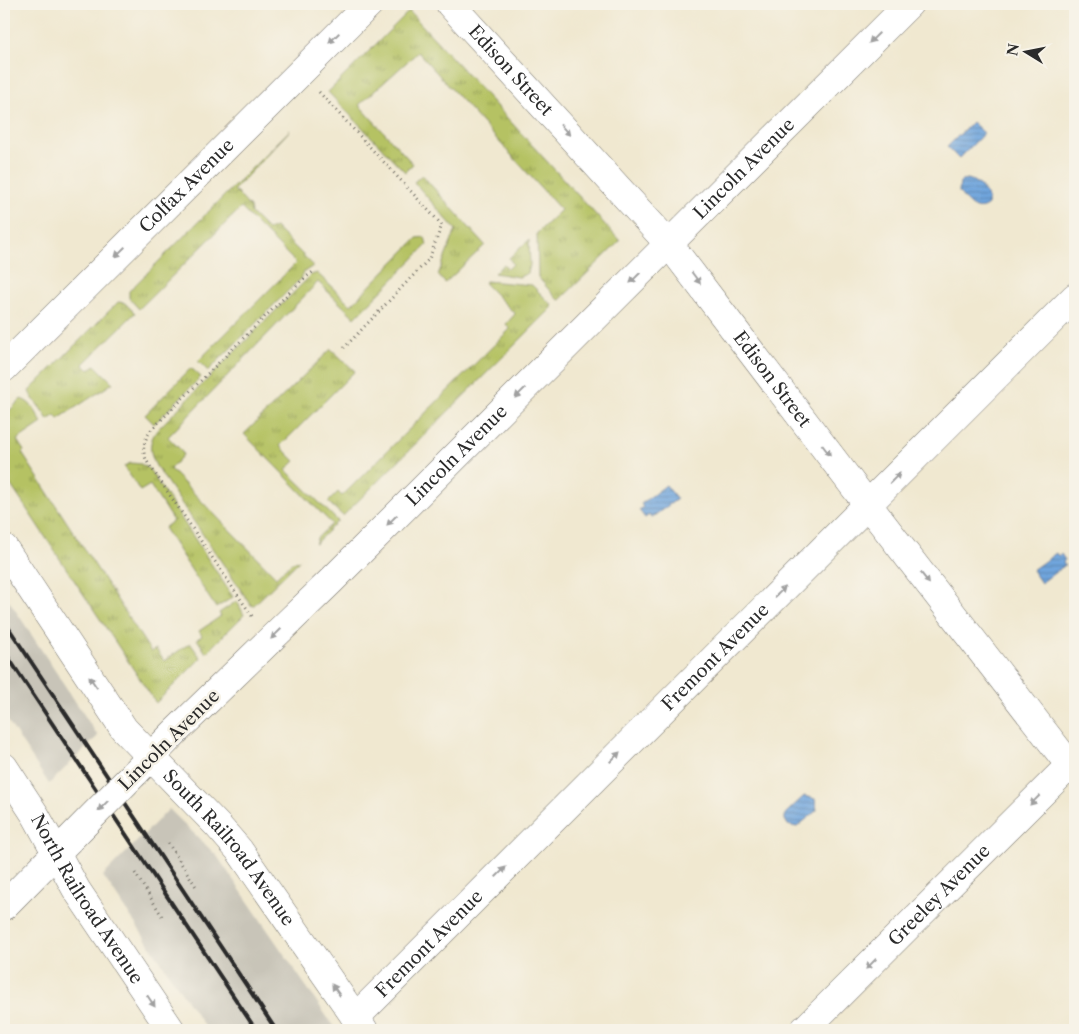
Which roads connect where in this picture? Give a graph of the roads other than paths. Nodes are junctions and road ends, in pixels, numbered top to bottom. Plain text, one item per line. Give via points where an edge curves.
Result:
1 (369, 4) edge
2 (450, 4) edge
3 (909, 4) edge
4 (669, 244) junction
5 (1075, 297) edge
6 (4, 368) edge
7 (868, 505) junction
8 (4, 548) edge
9 (143, 765) junction
10 (1073, 766) edge
11 (4, 767) edge
12 (63, 846) junction
13 (4, 906) edge
14 (359, 1024) edge
15 (171, 1030) edge
16 (804, 1030) edge

1 -> 6 street, Colfax Avenue
2 -> 4 street, Edison Street
3 -> 4 street, Lincoln Avenue
4 -> 7 street, Edison Street
4 -> 9 street, Lincoln Avenue
7 -> 5 street, Fremont Avenue
7 -> 10 street, Edison Street
14 -> 7 street, Fremont Avenue
9 -> 8 street, South Railroad Avenue via 124,729
9 -> 12 street, Lincoln Avenue, bridge
14 -> 9 street, South Railroad Avenue via 239,850 218,826
10 -> 16 street, Greeley Avenue
11 - 12 street, North Railroad Avenue via 36,816
12 - 13 street, Lincoln Avenue
12 -> 15 street, North Railroad Avenue via 76,889

